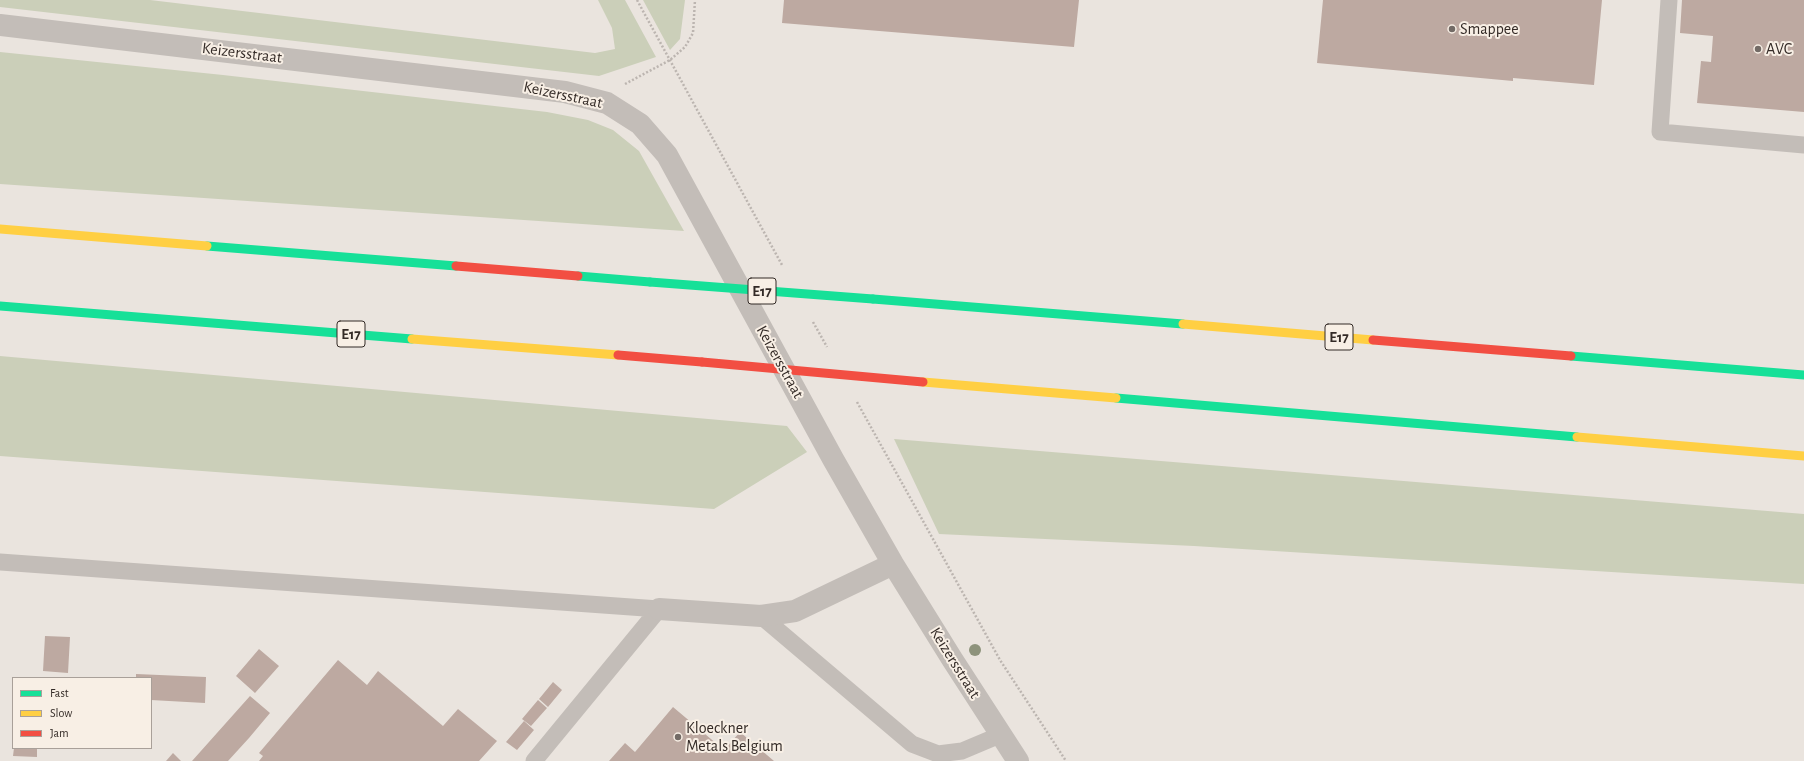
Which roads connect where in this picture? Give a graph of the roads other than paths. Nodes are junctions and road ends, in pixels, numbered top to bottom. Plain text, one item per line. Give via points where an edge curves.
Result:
1 (1669, 0) edge
2 (0, 25) edge
3 (1804, 145) edge
4 (0, 229) edge
5 (0, 306) edge
6 (1804, 375) edge
7 (1804, 456) edge
8 (0, 562) edge
9 (893, 564) junction
10 (659, 609) junction
11 (761, 616) junction
12 (1000, 735) junction
13 (534, 761) edge
14 (1018, 761) edge

1 - 3 lane via 1660,132
2 - 9 street, Keizersstraat via 509,84 565,92 607,103 640,124 667,155
4 - 6 highway, E17, bridge
5 - 7 highway, E17, bridge via 702,362
8 - 10 lane
9 - 11 street via 795,611
9 - 12 street, Keizersstraat
10 - 11 street
10 - 13 lane
11 - 12 lane via 912,744 938,754 962,751
12 - 14 street, Keizersstraat

